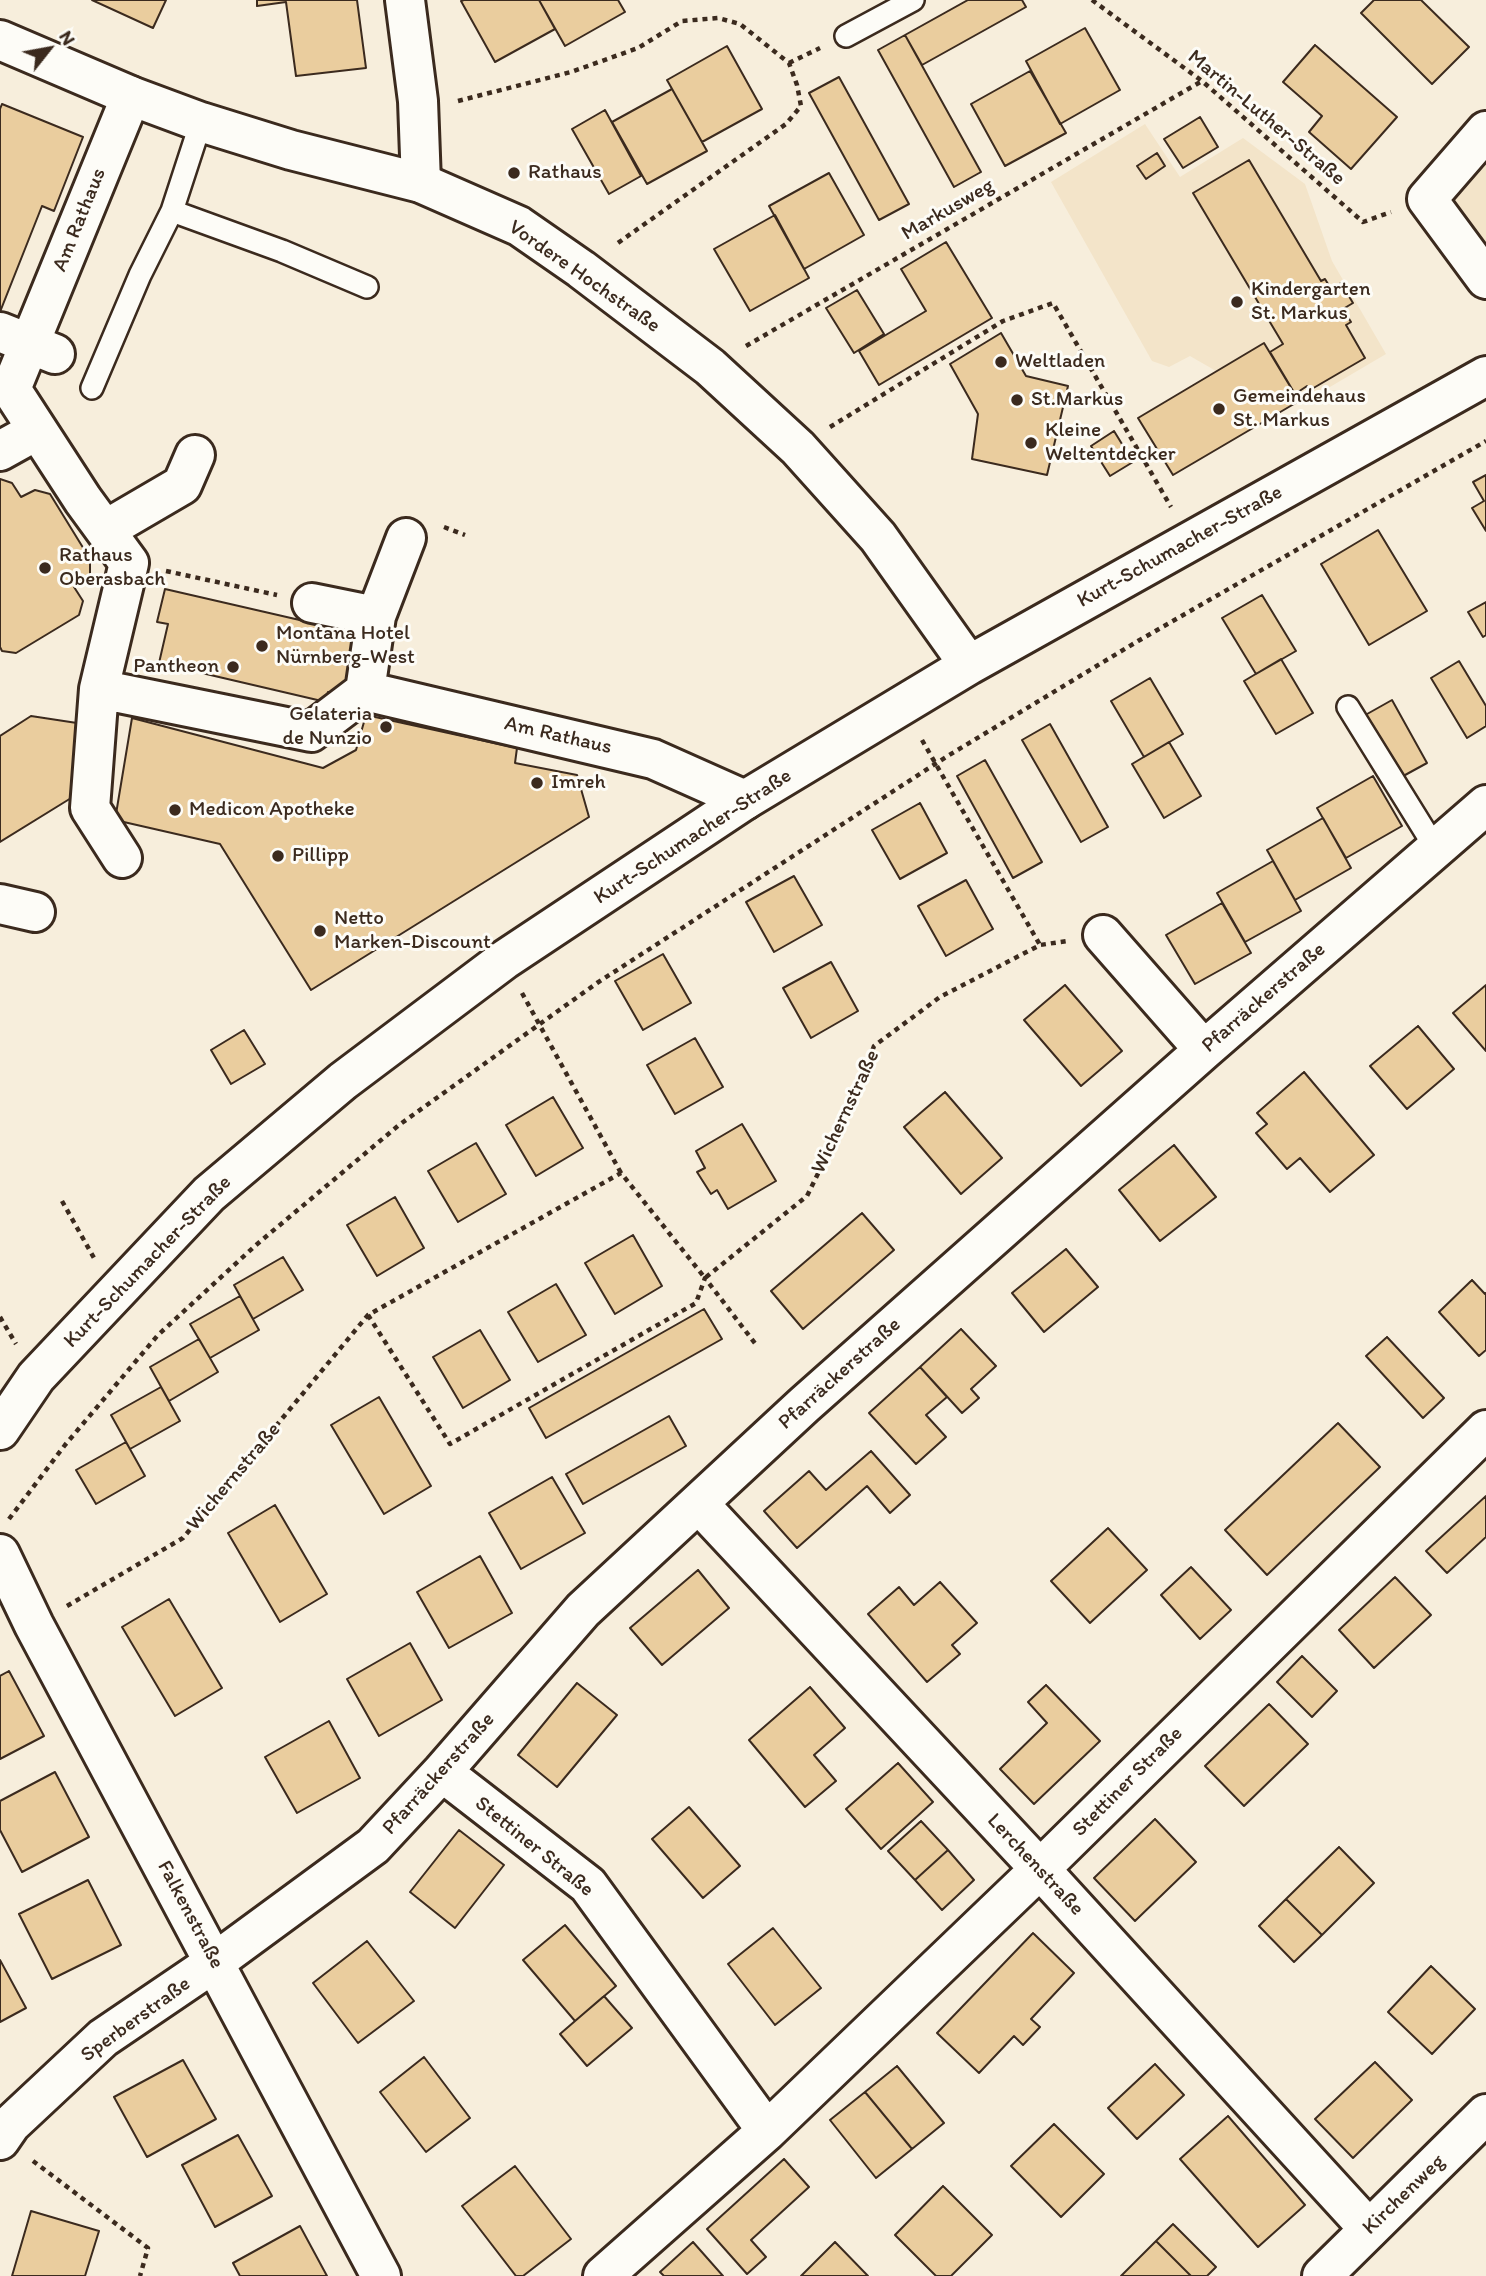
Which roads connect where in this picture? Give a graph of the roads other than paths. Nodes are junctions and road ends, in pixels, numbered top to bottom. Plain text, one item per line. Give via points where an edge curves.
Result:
1 (405, 0) edge
2 (913, 0) edge
3 (846, 36) dead end
4 (0, 40) edge
5 (131, 96) junction
6 (201, 122) junction
7 (1486, 131) edge
8 (421, 183) junction
9 (172, 211) junction
10 (1486, 279) edge
11 (367, 287) dead end
12 (28, 343) edge
13 (1486, 376) edge
14 (92, 388) dead end
15 (36, 431) junction
16 (0, 451) edge
17 (195, 454) dead end
18 (105, 530) junction
19 (420, 530) road end
20 (312, 603) road end
21 (376, 616) junction
22 (969, 665) junction
23 (99, 689) junction
24 (365, 691) junction
25 (1348, 707) dead end
26 (745, 800) junction
27 (1486, 805) edge
28 (1436, 849) junction
29 (122, 858) dead end
30 (1103, 935) road end
31 (1204, 1050) junction
32 (0, 1430) edge
33 (1486, 1430) edge
34 (699, 1504) junction
35 (4, 1538) edge
36 (442, 1772) junction
37 (1040, 1869) junction
38 (215, 1962) junction
39 (1486, 2114) edge
40 (768, 2131) junction
41 (1, 2139) edge
42 (1368, 2229) junction
43 (381, 2276) edge
44 (603, 2276) edge
45 (1322, 2276) edge

1 - 8 street via 418,101
2 - 3 lane
4 - 5 street, Vordere Hochstraße
5 - 6 street, Vordere Hochstraße
5 - 12 street, Am Rathaus
6 - 8 street, Vordere Hochstraße
6 - 9 lane
7 - 10 street via 1427,199
8 - 22 street, Vordere Hochstraße via 519,226 709,367 798,447 878,537
9 - 11 lane
9 - 14 lane
12 - 15 street, Am Rathaus via 10,389
13 - 22 street, Kurt-Schumacher-Straße
15 - 16 street
15 - 18 street, Am Rathaus
17 - 18 street via 182,485
18 - 23 street, Am Rathaus via 129,563
19 - 21 street
20 - 21 street
21 - 24 street
22 - 26 street, Kurt-Schumacher-Straße
23 - 24 street via 311,732
23 - 29 street via 90,808
24 - 26 street, Am Rathaus via 653,759
25 - 28 lane
26 - 32 street, Kurt-Schumacher-Straße via 504,960 343,1081 209,1194 36,1377
27 - 28 street, Pfarräckerstraße
28 - 31 street, Pfarräckerstraße
30 - 31 street
31 - 34 street, Pfarräckerstraße
33 - 37 street, Stettiner Straße
34 - 36 street, Pfarräckerstraße via 583,1609
34 - 37 street, Lerchenstraße
35 - 38 street, Falkenstraße via 34,1625
36 - 38 street, Pfarräckerstraße via 373,1846
36 - 40 street, Stettiner Straße via 588,1885
37 - 40 street, Stettiner Straße
37 - 42 street, Lerchenstraße
38 - 41 street, Sperberstraße via 103,2038 11,2124
38 - 43 street, Falkenstraße
39 - 42 street, Kirchenweg
40 - 44 street, Stettiner Straße
42 - 45 street, Kirchenweg

